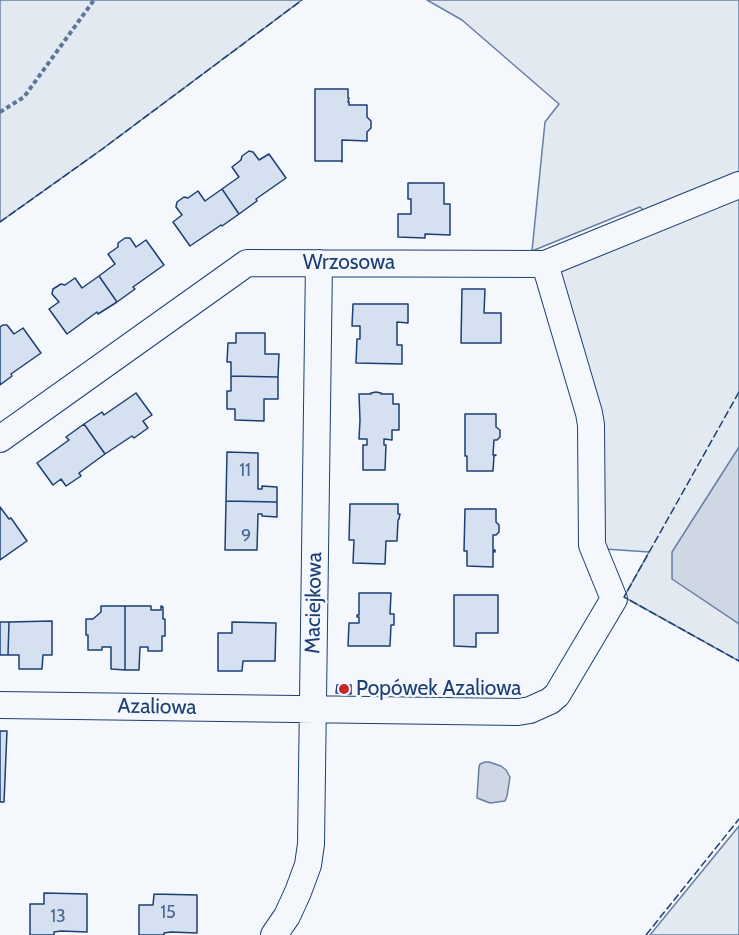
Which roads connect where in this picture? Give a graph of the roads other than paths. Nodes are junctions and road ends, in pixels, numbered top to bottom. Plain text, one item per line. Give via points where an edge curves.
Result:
1 (739, 185) edge
2 (319, 263) junction
3 (545, 264) junction
4 (0, 440) edge
5 (0, 705) edge
6 (313, 708) junction
7 (274, 935) edge

1 - 3 street, Wrzosowa
2 - 3 street, Wrzosowa
2 - 4 street, Wrzosowa via 247,263
2 - 6 street, Maciejkowa
3 - 6 street, Azaliowa via 589,413 592,545 614,599 557,695 542,706 518,712
5 - 6 street, Azaliowa
6 - 7 street, Maciejkowa via 308,865 287,916

